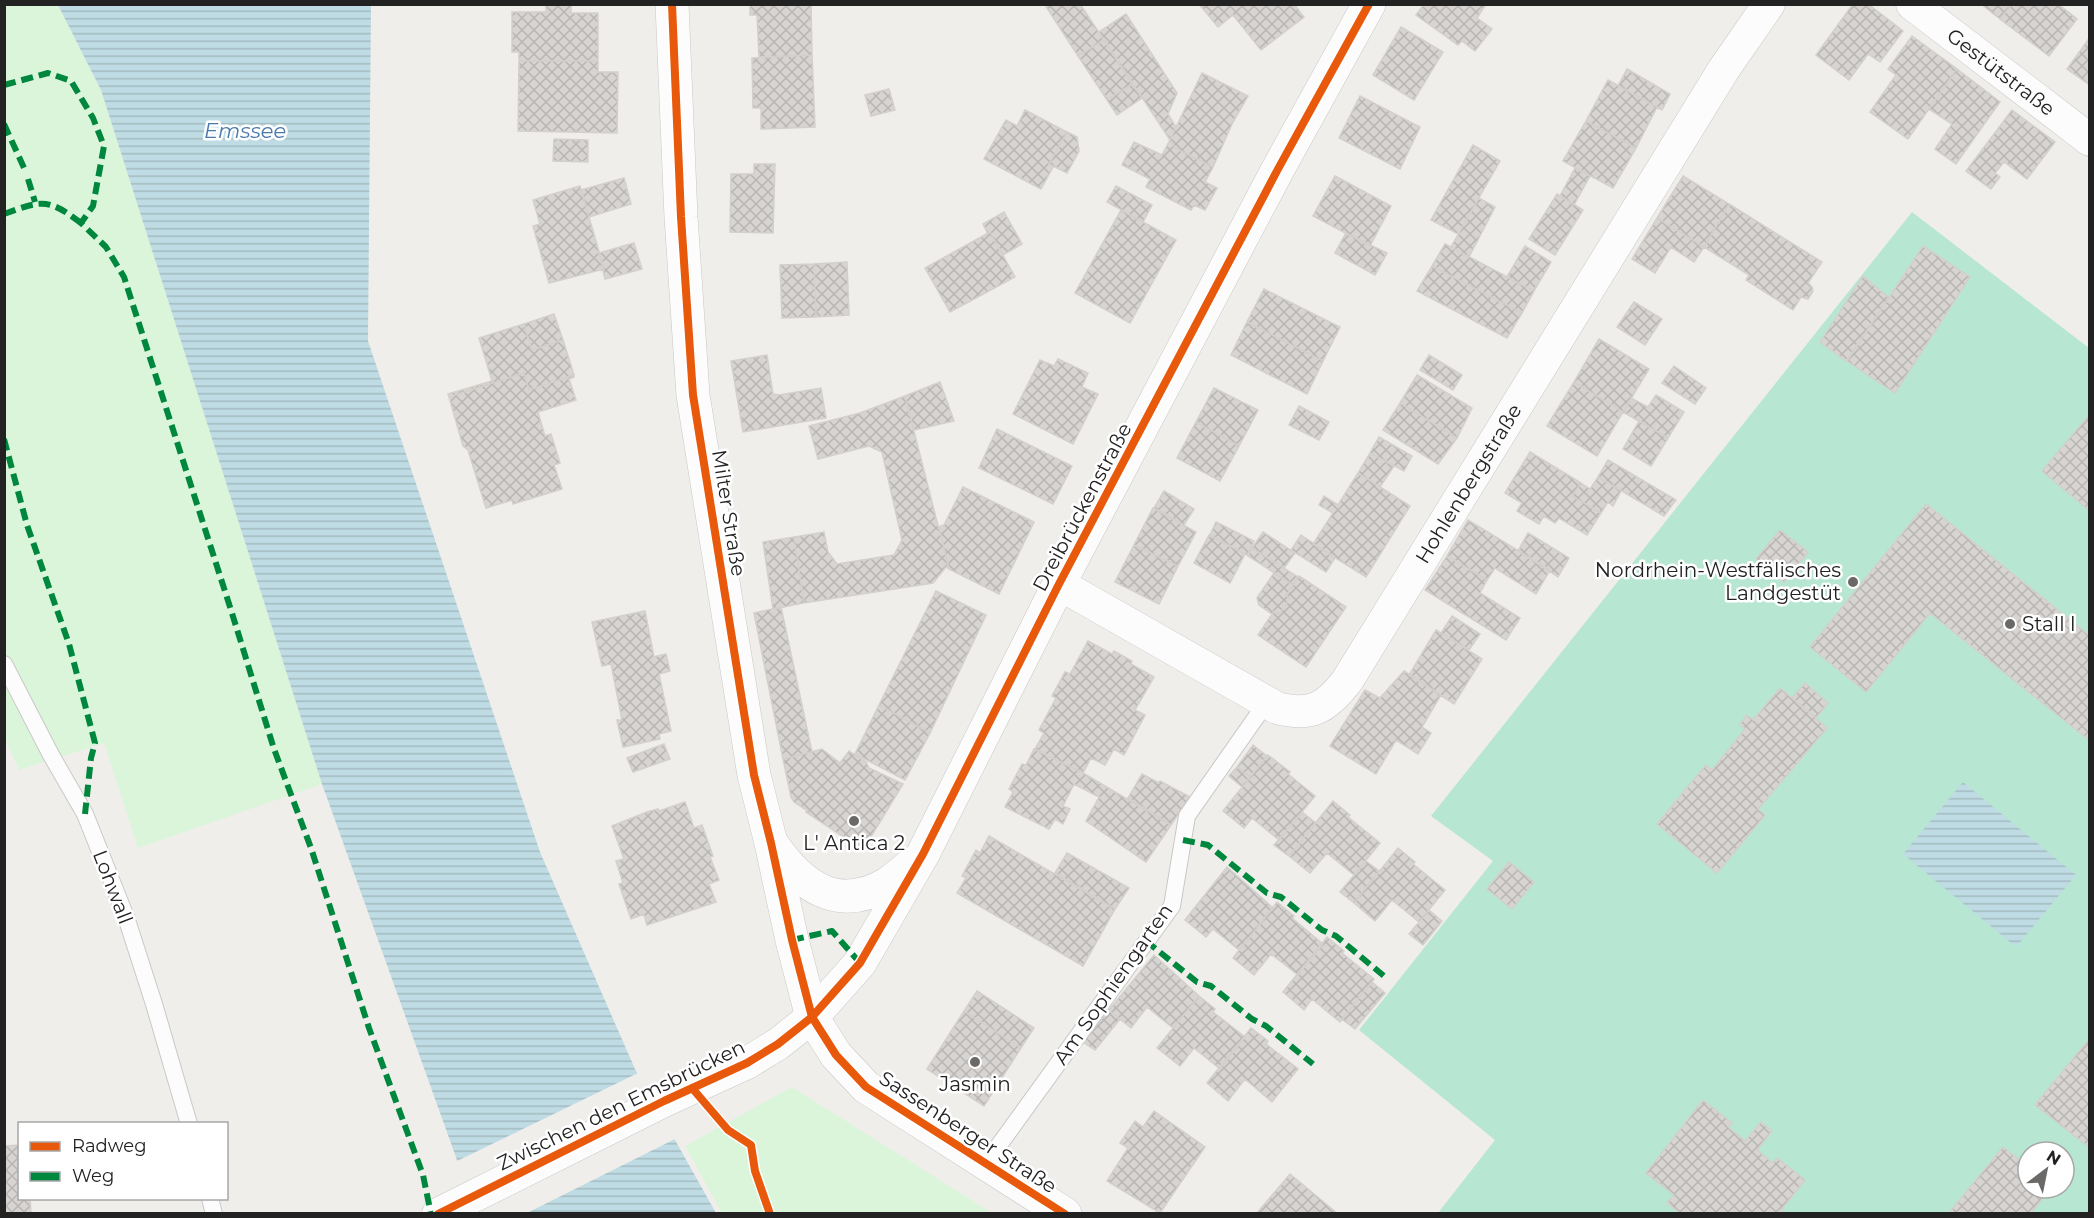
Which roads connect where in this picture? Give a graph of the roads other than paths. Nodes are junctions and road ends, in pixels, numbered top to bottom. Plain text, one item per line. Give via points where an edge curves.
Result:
1 (672, 4) edge
2 (1369, 4) edge
3 (1769, 4) edge
4 (1912, 4) edge
5 (2090, 140) edge
6 (1059, 584) junction
7 (4, 664) edge
8 (1266, 703) junction
9 (771, 843) junction
10 (923, 854) junction
11 (812, 1017) junction
12 (188, 1122) edge
13 (986, 1163) junction
14 (438, 1214) edge
15 (1065, 1214) edge

1 - 9 street, Milter Straße via 693,395 754,775
2 - 6 street, Dreibrückenstraße
3 - 8 street, Hohlenbergstraße via 1724,69 1347,681 1322,707 1310,711 1292,712
4 - 5 street, Gestütstraße
6 - 8 street, Hohlenbergstraße
6 - 10 street, Dreibrückenstraße
7 - 12 lane, Lohwall via 85,814 126,917
8 - 13 lane, Am Sophiengarten via 1187,816 1172,906
9 - 10 street, Dreibrückenstraße via 788,867 804,880 825,894 848,897 869,893 888,883
9 - 11 street, Milter Straße
10 - 11 street, Dreibrückenstraße via 860,963
11 - 13 street, Sassenberger Straße via 836,1055 866,1087
11 - 14 street, Zwischen den Emsbrücken via 747,1063
13 - 15 street, Sassenberger Straße

